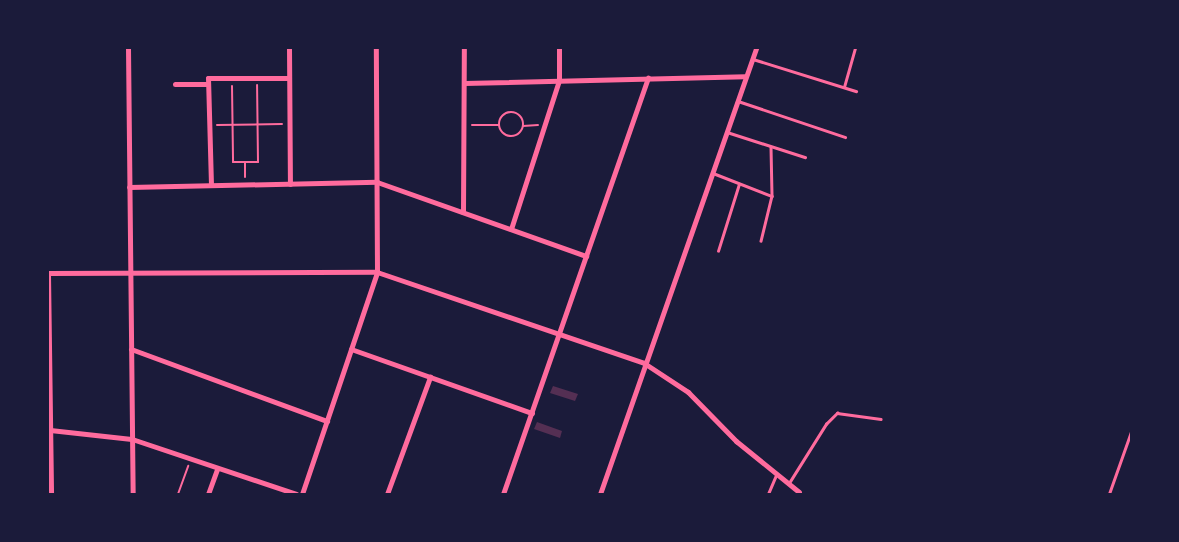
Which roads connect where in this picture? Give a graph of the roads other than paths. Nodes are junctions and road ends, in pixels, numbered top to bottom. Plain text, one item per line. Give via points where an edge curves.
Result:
1 (128, 48) edge
2 (289, 48) edge
3 (376, 48) edge
4 (464, 48) edge
5 (559, 48) edge
6 (756, 48) edge
7 (855, 48) edge
8 (752, 59) junction
9 (745, 76) junction
10 (289, 78) junction
11 (648, 78) junction
12 (559, 80) junction
13 (464, 83) junction
14 (176, 84) dead end
15 (208, 84) junction
16 (844, 88) junction
17 (856, 91) dead end
18 (737, 101) junction
19 (726, 132) junction
20 (845, 137) dead end
21 (771, 147) junction
22 (806, 157) dead end
23 (712, 172) junction
24 (377, 182) junction
25 (290, 184) junction
26 (739, 184) junction
27 (211, 185) junction
28 (129, 187) junction
29 (772, 196) junction
30 (463, 212) junction
31 (510, 229) junction
32 (762, 241) dead end
33 (718, 251) dead end
34 (586, 256) junction
35 (377, 272) junction
36 (48, 273) edge
37 (130, 273) junction
38 (559, 334) junction
39 (131, 349) junction
40 (351, 350) junction
41 (644, 363) junction
42 (430, 377) junction
43 (532, 413) junction
44 (881, 419) dead end
45 (327, 421) junction
46 (1132, 429) edge
47 (50, 430) junction
48 (132, 439) junction
49 (217, 468) junction
50 (776, 475) junction
51 (788, 484) junction
52 (798, 492) dead end
53 (51, 494) edge
54 (133, 494) edge
55 (208, 494) edge
56 (296, 494) edge
57 (302, 494) edge
58 (387, 494) edge
59 (504, 494) edge
60 (600, 494) edge
61 (768, 494) edge
62 (1109, 494) edge

1 - 28 street
2 - 10 street
3 - 24 street
4 - 13 street
5 - 12 street
6 - 8 street
7 - 16 lane
8 - 9 street
8 - 16 lane
9 - 11 street
9 - 18 street
10 - 15 street via 208,78
10 - 25 street
11 - 12 street
11 - 34 street
12 - 13 street
12 - 31 street
13 - 30 street
14 - 15 street
15 - 27 street
16 - 17 lane
18 - 19 street
18 - 20 lane
19 - 21 lane
19 - 23 street
21 - 22 lane
21 - 29 lane
23 - 26 lane
23 - 41 street
24 - 25 street
24 - 30 street
24 - 35 street
25 - 27 street
26 - 29 lane
26 - 33 lane
27 - 28 street
28 - 37 street
29 - 32 lane
30 - 31 street
31 - 34 street
34 - 38 street
35 - 37 street
35 - 38 street
35 - 40 street
36 - 37 street
36 - 47 street
37 - 39 street
38 - 41 street
38 - 43 street
39 - 45 street
39 - 48 street
40 - 42 street
40 - 45 street
41 - 50 street via 688,392 736,441
41 - 60 street
42 - 43 street
42 - 58 street
43 - 59 street
44 - 51 lane via 837,413 826,424
45 - 57 street
46 - 62 lane
47 - 48 street
47 - 53 street
48 - 49 street
48 - 54 street
49 - 55 street
49 - 56 street
50 - 51 street
50 - 61 lane
51 - 52 street

